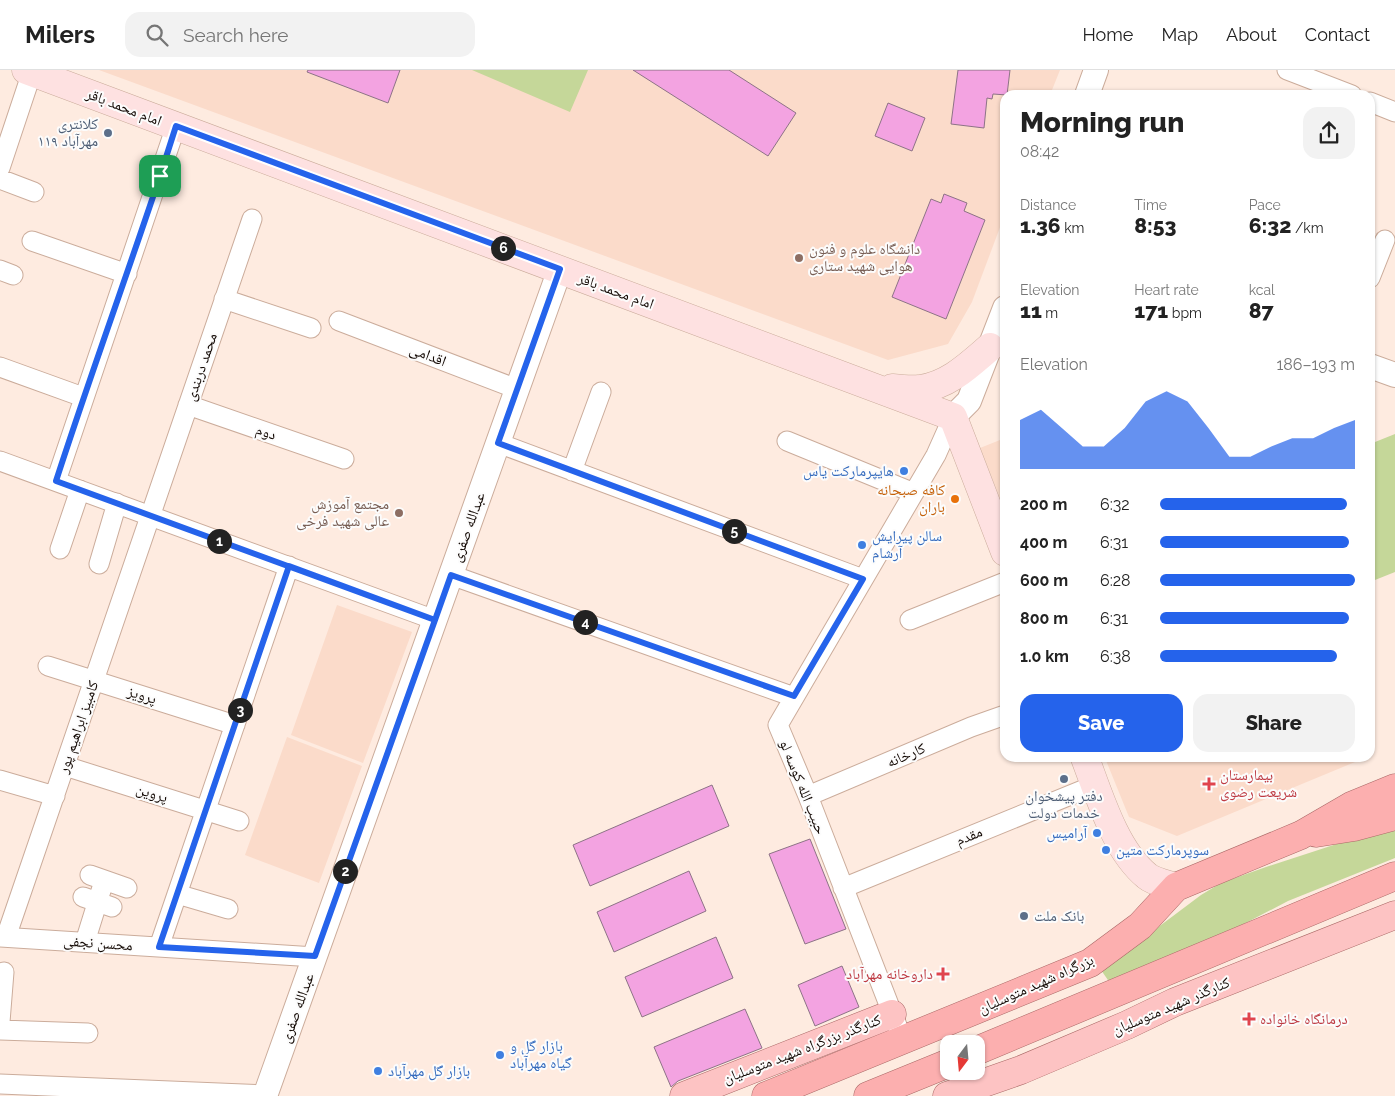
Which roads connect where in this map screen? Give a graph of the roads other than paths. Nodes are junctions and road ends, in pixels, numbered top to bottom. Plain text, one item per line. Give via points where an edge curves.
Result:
1 (1096, 70) edge
2 (1287, 70) edge
3 (29, 71) edge
4 (1088, 90) edge
5 (1339, 90) edge
6 (1375, 104) edge
7 (1395, 112) edge
8 (176, 126) junction
9 (0, 168) edge
10 (0, 179) edge
11 (34, 192) dead end
12 (252, 219) dead end
13 (1383, 239) edge
14 (32, 241) dead end
15 (1375, 263) edge
16 (560, 269) junction
17 (127, 274) junction
18 (224, 299) junction
19 (339, 321) dead end
20 (1000, 321) edge
21 (311, 328) dead end
22 (990, 347) junction
23 (0, 367) edge
24 (1375, 368) edge
25 (1395, 375) edge
26 (517, 388) junction
27 (877, 388) junction
28 (600, 392) dead end
29 (83, 397) junction
30 (188, 405) junction
31 (953, 417) junction
32 (787, 441) dead end
33 (498, 443) junction
34 (344, 459) dead end
35 (0, 461) edge
36 (572, 471) junction
37 (56, 481) junction
38 (80, 490) junction
39 (914, 493) junction
40 (117, 503) junction
41 (150, 516) junction
42 (1000, 539) edge
43 (60, 549) dead end
44 (99, 564) dead end
45 (289, 566) junction
46 (451, 575) junction
47 (863, 579) junction
48 (1000, 584) edge
49 (435, 620) junction
50 (910, 620) dead end
51 (48, 666) dead end
52 (94, 681) junction
53 (794, 696) junction
54 (1000, 717) edge
55 (235, 725) junction
56 (1086, 762) edge
57 (65, 766) junction
58 (0, 780) edge
59 (1095, 785) junction
60 (1395, 788) edge
61 (55, 796) junction
62 (808, 796) junction
63 (206, 810) junction
64 (1395, 816) edge
65 (239, 821) dead end
66 (1301, 835) junction
67 (1395, 876) edge
68 (127, 888) dead end
69 (843, 888) junction
70 (1176, 888) junction
71 (177, 894) junction
72 (228, 909) dead end
73 (1395, 915) edge
74 (3, 937) edge
75 (85, 942) junction
76 (159, 947) junction
77 (315, 956) junction
78 (4, 972) dead end
79 (892, 1014) junction
80 (0, 1022) edge
81 (0, 1030) edge
82 (88, 1033) dead end
83 (903, 1041) junction
84 (985, 1048) edge
85 (940, 1067) edge
86 (0, 1084) edge
87 (265, 1096) edge
88 (684, 1096) edge
89 (766, 1096) edge
90 (868, 1096) edge
91 (946, 1096) edge

1 - 4 street
2 - 5 street
3 - 8 main road, امام محمد باقر
3 - 9 street
6 - 7 street
8 - 16 main road, امام محمد باقر
8 - 17 street
10 - 11 street
12 - 18 street, محمد دربندی
13 - 15 street
14 - 17 street
16 - 26 street, عبدالله صفری
16 - 27 main road, امام محمد باقر
17 - 29 street
18 - 21 street
18 - 30 street, محمد دربندی
19 - 26 street, اقدامی
20 - 22 street
22 - 27 main road via 961,373 943,382 920,389
22 - 31 street via 969,401
23 - 29 street
24 - 25 street
26 - 33 street, عبدالله صفری
27 - 31 main road, امام محمد باقر
28 - 36 street
29 - 37 street
30 - 34 street, دوم
30 - 41 street, محمد دربندی
31 - 39 street, حبیب الله کوسه لو
31 - 42 main road
32 - 39 street
33 - 36 street
33 - 46 street, عبدالله صفری
35 - 37 street
36 - 47 street
37 - 38 street
38 - 40 street
38 - 43 street
39 - 47 street, حبیب الله کوسه لو
40 - 41 street
40 - 44 street
41 - 45 street
41 - 52 street, کامبیز ابراهیم پور
45 - 49 street
45 - 55 street
46 - 49 street, عبدالله صفری
46 - 53 street
47 - 53 street, حبیب الله کوسه لو
48 - 50 street
49 - 77 street, عبدالله صفری
51 - 52 street, پرویز
52 - 55 street, پرویز
52 - 57 street, کامبیز ابراهیم پور
53 - 62 street, حبیب الله کوسه لو via 778,725
54 - 62 street, کارخانه
55 - 63 street
56 - 59 main road
57 - 61 street, کامبیز ابراهیم پور
57 - 63 street, پروین
58 - 61 street
59 - 69 street, مقدم
59 - 70 main road via 1117,838 1135,864 1149,878
60 - 66 highway, بزرگراه شهید متوسلیان via 1351,806
61 - 74 street, کامبیز ابراهیم پور
62 - 69 street, حبیب الله کوسه لو
63 - 65 street, پروین
63 - 71 street
64 - 66 highway via 1354,827
66 - 70 highway, بزرگراه شهید متوسلیان
67 - 84 highway
68 - 75 street via 97,878 97,902
69 - 79 street, حبیب الله کوسه لو
70 - 83 highway, بزرگراه شهید متوسلیان via 1140,926 1090,963
71 - 72 street
71 - 76 street
73 - 91 main road, کنارگذر شهید متوسلیان via 1175,1002 1021,1070
74 - 75 street, محسن نجفی
75 - 76 street, محسن نجفی
76 - 77 street, محسن نجفی
77 - 87 street, عبدالله صفری
78 - 80 street
79 - 83 street, حبیب الله کوسه لو
79 - 88 main road, کنارگذر بزرگراه شهید متوسلیان
81 - 82 street
83 - 89 highway, بزرگراه شهید متوسلیان
85 - 90 highway
86 - 87 street

